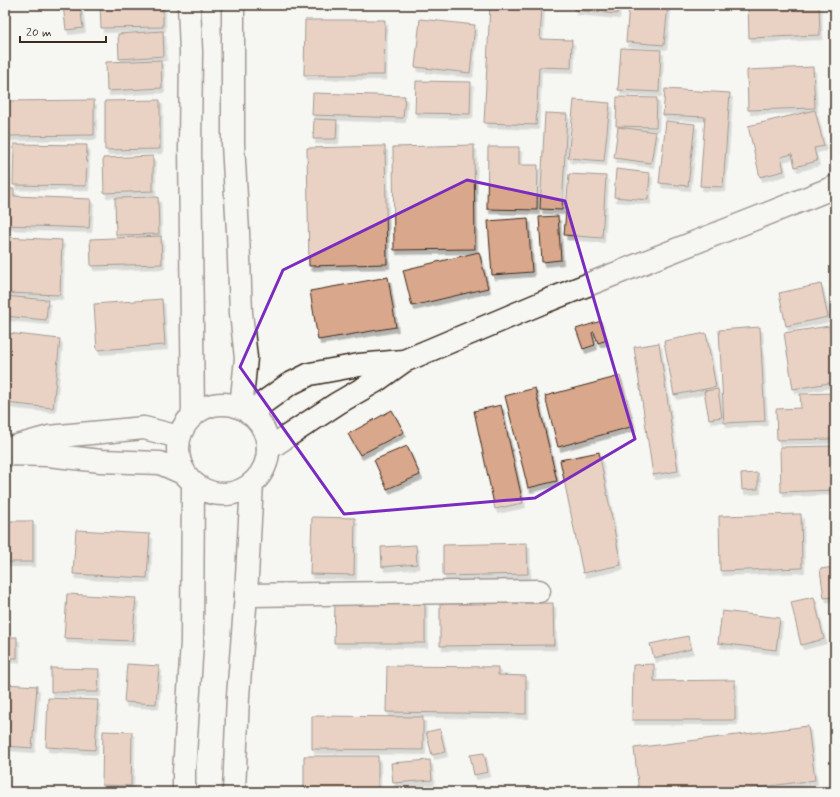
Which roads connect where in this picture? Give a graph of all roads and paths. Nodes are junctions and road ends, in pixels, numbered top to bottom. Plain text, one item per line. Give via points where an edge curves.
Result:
1 (188, 5) edge
2 (233, 5) edge
3 (835, 187) edge
4 (404, 361) junction
5 (245, 410) junction
6 (193, 416) junction
7 (179, 437) junction
8 (5, 449) edge
9 (268, 449) junction
10 (5, 454) edge
11 (189, 479) junction
12 (252, 483) junction
13 (539, 591) dead end
14 (246, 595) junction
15 (184, 792) edge
16 (234, 792) edge

1 - 6 main road via 191,52
2 - 5 main road via 233,144 241,313 246,358
3 - 4 main road via 544,302
4 - 5 main road via 359,365 310,374
4 - 9 main road
5 - 6 main road via 228,405 216,405 204,408
5 - 9 main road via 259,423 266,435
6 - 7 main road via 184,425
7 - 8 main road via 144,428 49,437
7 - 11 main road via 179,462
9 - 12 main road via 261,473
10 - 11 main road via 160,464
11 - 12 main road via 204,490 216,494 230,494
11 - 15 main road via 192,642
12 - 14 main road
13 - 14 main road
14 - 16 main road

